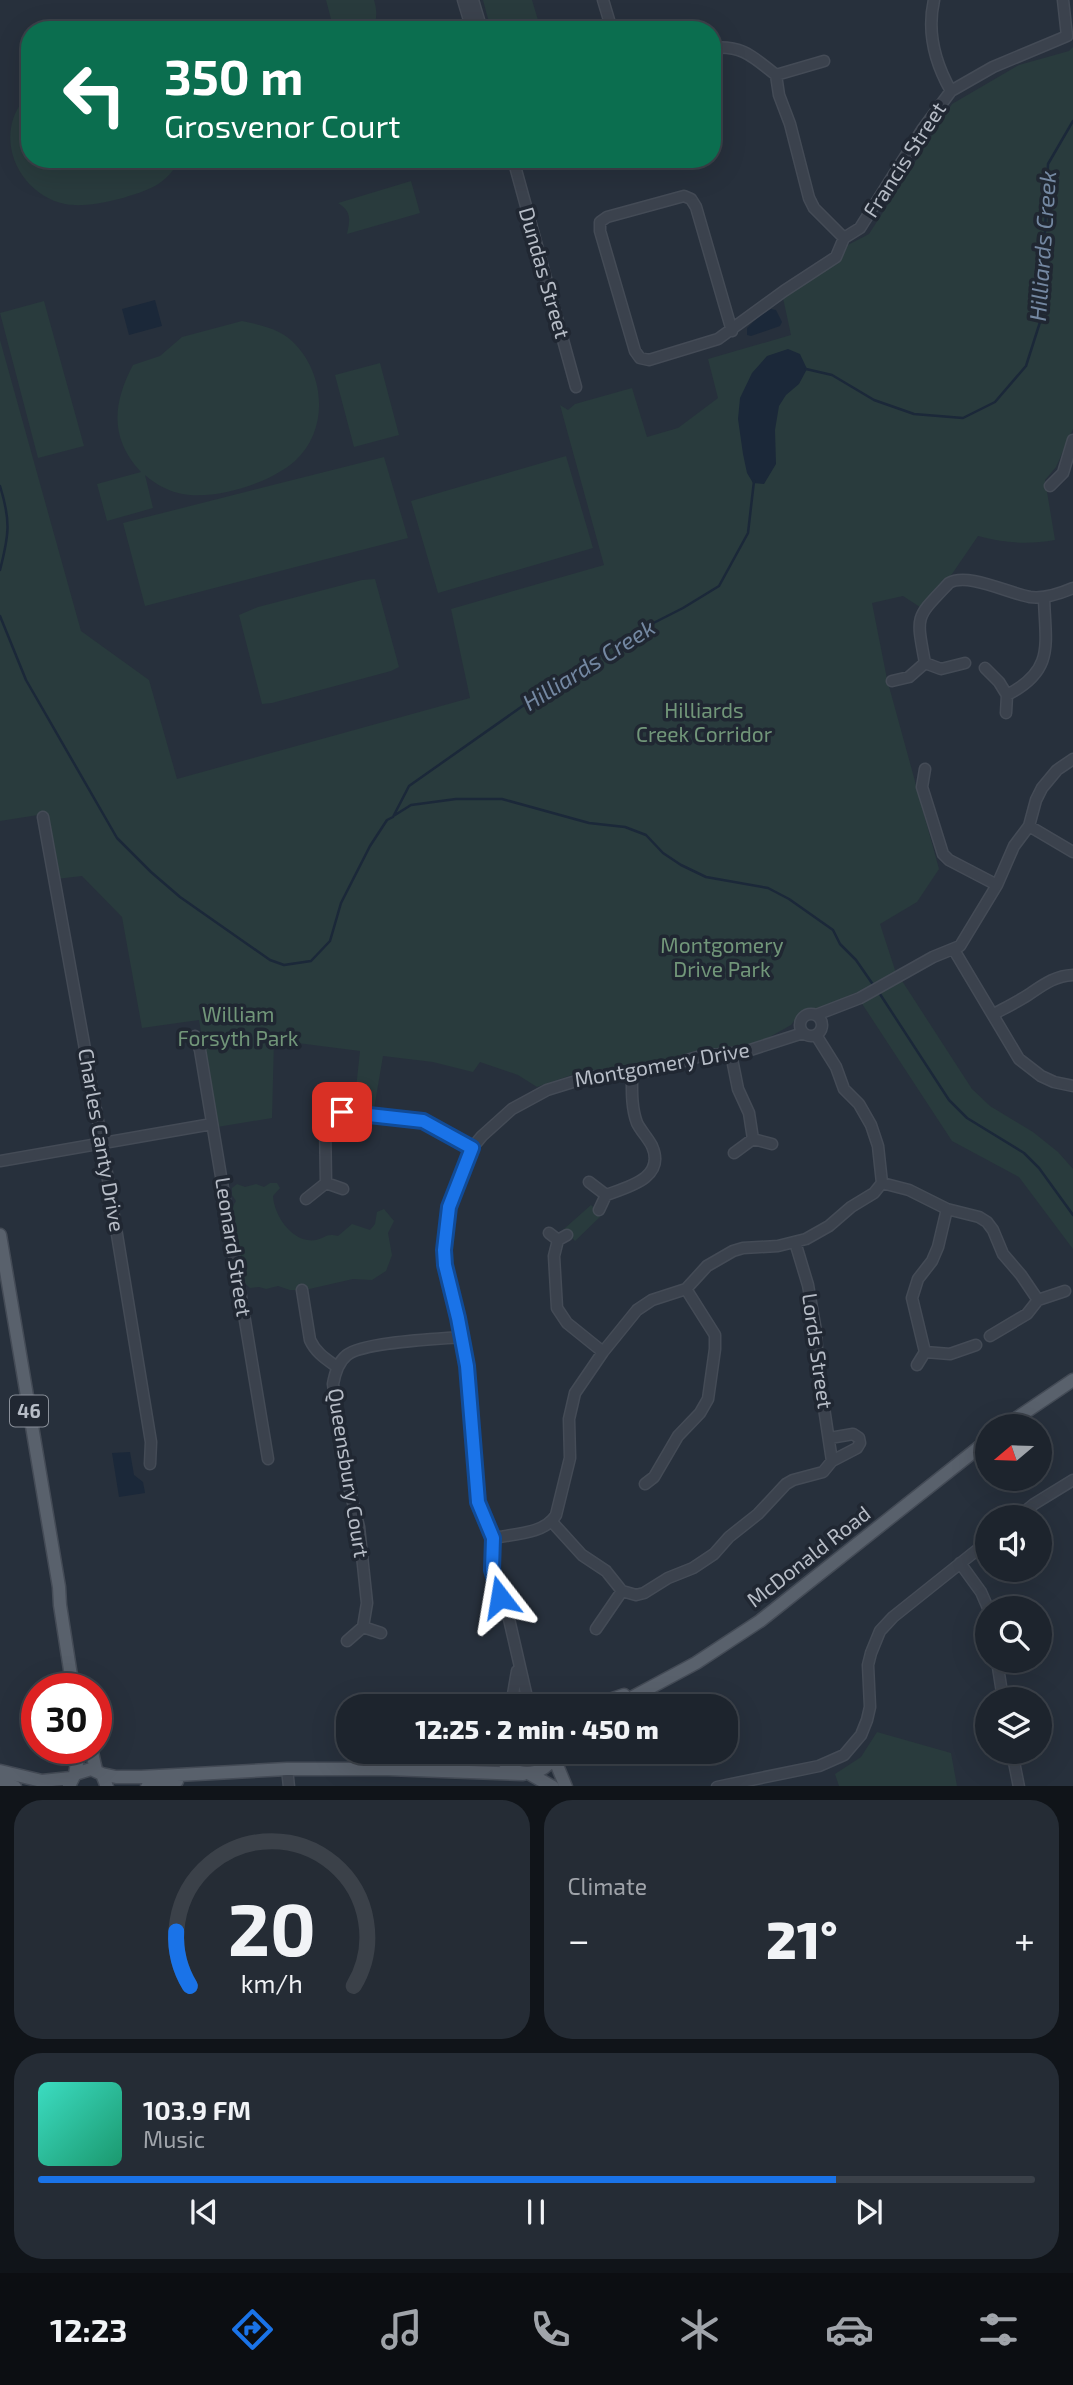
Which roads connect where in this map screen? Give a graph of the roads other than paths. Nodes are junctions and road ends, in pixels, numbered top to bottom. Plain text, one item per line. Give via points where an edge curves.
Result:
1 (463, 0) edge
2 (472, 0) edge
3 (603, 0) edge
4 (934, 0) edge
5 (1063, 0) edge
6 (469, 21) edge
7 (479, 21) edge
8 (609, 21) edge
9 (721, 48) edge
10 (824, 61) dead end
11 (776, 75) junction
12 (951, 91) junction
13 (515, 168) edge
14 (844, 238) junction
15 (732, 331) junction
16 (576, 387) dead end
17 (1073, 440) edge
18 (1068, 476) edge
19 (1050, 486) dead end
20 (1073, 588) edge
21 (1044, 597) junction
22 (925, 663) junction
23 (965, 663) dead end
24 (985, 667) dead end
25 (892, 681) dead end
26 (1007, 695) junction
27 (1006, 713) dead end
28 (1073, 759) edge
29 (925, 769) dead end
30 (43, 817) dead end
31 (1029, 826) junction
32 (1073, 852) edge
33 (997, 885) junction
34 (954, 950) junction
35 (1073, 975) edge
36 (994, 1014) junction
37 (818, 1025) junction
38 (801, 1029) junction
39 (195, 1036) dead end
40 (731, 1054) junction
41 (632, 1073) junction
42 (1073, 1086) edge
43 (212, 1124) junction
44 (753, 1139) junction
45 (102, 1143) junction
46 (772, 1144) dead end
47 (472, 1148) junction
48 (734, 1153) dead end
49 (0, 1161) edge
50 (589, 1182) dead end
51 (326, 1183) junction
52 (882, 1183) junction
53 (343, 1189) dead end
54 (606, 1195) junction
55 (306, 1199) dead end
56 (947, 1209) junction
57 (599, 1210) dead end
58 (0, 1235) edge
59 (558, 1236) dead end
60 (795, 1242) junction
61 (2, 1265) edge
62 (686, 1289) junction
63 (302, 1290) dead end
64 (1065, 1291) dead end
65 (1038, 1300) junction
66 (997, 1334) dead end
67 (461, 1337) junction
68 (976, 1345) dead end
69 (603, 1352) junction
70 (925, 1352) junction
71 (917, 1365) dead end
72 (337, 1367) junction
73 (1073, 1380) edge
74 (1023, 1414) edge
75 (830, 1438) junction
76 (975, 1451) edge
77 (268, 1460) dead end
78 (832, 1461) junction
79 (150, 1464) dead end
80 (1073, 1480) edge
81 (661, 1488) dead end
82 (1033, 1505) edge
83 (552, 1522) junction
84 (493, 1538) junction
85 (975, 1551) edge
86 (960, 1563) junction
87 (59, 1587) junction
88 (622, 1591) junction
89 (983, 1596) edge
90 (363, 1627) junction
91 (596, 1629) dead end
92 (381, 1633) dead end
93 (347, 1641) dead end
94 (519, 1661) junction
95 (71, 1673) edge
96 (77, 1673) edge
97 (646, 1689) junction
98 (513, 1694) edge
99 (526, 1694) edge
100 (628, 1694) edge
101 (637, 1694) edge
102 (96, 1764) edge
103 (425, 1764) edge
104 (505, 1764) edge
105 (549, 1764) edge
106 (558, 1764) edge
107 (1015, 1764) edge
108 (287, 1769) junction
109 (388, 1769) junction
110 (0, 1771) edge
111 (99, 1772) junction
112 (201, 1774) junction
113 (527, 1774) junction
114 (781, 1774) junction
115 (72, 1780) edge
116 (106, 1786) edge
117 (151, 1786) edge
118 (289, 1786) edge
119 (552, 1786) edge
120 (566, 1786) edge
121 (722, 1786) edge
122 (783, 1786) edge
123 (1018, 1786) edge

1 - 6 street
2 - 7 street
3 - 8 street
4 - 12 street via 931,33
5 - 12 street, Francis Street via 1067,36
9 - 11 street via 743,50
10 - 11 street
11 - 14 street via 809,198
12 - 14 street, Francis Street via 860,228
13 - 16 street, Dundas Street
14 - 15 street, Francis Street via 836,257
15 - 15 street, Francis Street via 691,199 684,196 600,222 640,358 649,360
17 - 18 street
18 - 19 street
20 - 21 street
21 - 22 street via 954,580 919,618
21 - 26 street via 1045,657 1031,678
22 - 23 street via 941,669
22 - 25 street via 909,677
24 - 26 street
26 - 27 street
28 - 31 street via 1057,769 1042,788
29 - 33 street via 922,787 943,854
30 - 45 street, Charles Canty Drive
31 - 32 street
31 - 33 street via 1014,846
33 - 34 street
34 - 36 street
34 - 37 street via 837,1009
35 - 36 street via 1046,982
36 - 42 street via 1011,1048 1028,1068
37 - 38 street via 811,1037
37 - 38 street via 806,1015
37 - 52 street via 845,1089 871,1125
38 - 40 street, Montgomery Drive
39 - 43 street, Leonard Street
40 - 41 street, Montgomery Drive via 701,1056
40 - 44 street
41 - 47 street, Montgomery Drive via 582,1079 540,1093 503,1116
41 - 54 street via 637,1123 652,1146 654,1166 644,1180
43 - 45 street
43 - 77 street, Leonard Street
44 - 46 street
44 - 48 street
45 - 49 street
45 - 79 street, Charles Canty Drive via 151,1442
47 - 51 street via 423,1121 334,1114 324,1131
47 - 67 street, Montgomery Drive via 454,1191 444,1237 445,1265
50 - 54 street
51 - 53 street
51 - 55 street
52 - 56 street via 909,1189
52 - 60 street via 829,1226
54 - 57 street
56 - 65 street via 987,1222 1003,1254
56 - 70 street via 938,1247 912,1298
58 - 61 main road, 46
59 - 69 street via 554,1256 557,1308 567,1323
60 - 62 street via 733,1251 707,1266
60 - 75 street, Lords Street via 808,1285
61 - 87 main road, 46
62 - 69 street via 637,1310
62 - 81 street via 715,1335 710,1390 705,1406 678,1436 649,1481
63 - 72 street via 310,1340 319,1354
64 - 65 street
65 - 66 street via 1027,1314
67 - 72 street, Queensbury Court via 355,1350
67 - 84 street, Montgomery Drive via 478,1502
68 - 70 street via 966,1354
69 - 83 street via 572,1402 570,1458
70 - 71 street
72 - 90 street, Queensbury Court via 333,1384 368,1603
73 - 74 main road
75 - 78 street, Lords Street
75 - 78 street via 853,1434 860,1443
76 - 97 main road, McDonald Road via 760,1621
78 - 88 street via 823,1472 786,1484 714,1554 693,1568 644,1593
80 - 82 street
83 - 84 street
83 - 88 street
84 - 94 street, Montgomery Drive via 495,1585
85 - 86 street
86 - 89 street
86 - 114 street via 880,1631 868,1665 867,1720 853,1746 832,1762
87 - 95 main road, 46
87 - 96 main road, 46
88 - 91 street
90 - 92 street
90 - 93 street
94 - 98 street, Montgomery Drive
94 - 99 street, Montgomery Drive
97 - 100 main road, McDonald Road
97 - 101 main road, McDonald Road
102 - 111 main road
103 - 109 main road
104 - 113 main road
105 - 113 main road
106 - 120 main road
107 - 123 street
108 - 109 main road
108 - 112 main road
108 - 118 street
109 - 113 main road
110 - 115 main road via 42,1781
111 - 112 main road via 116,1777
111 - 115 main road via 85,1769
111 - 116 main road
112 - 117 main road
113 - 119 main road
114 - 121 street
114 - 122 street

